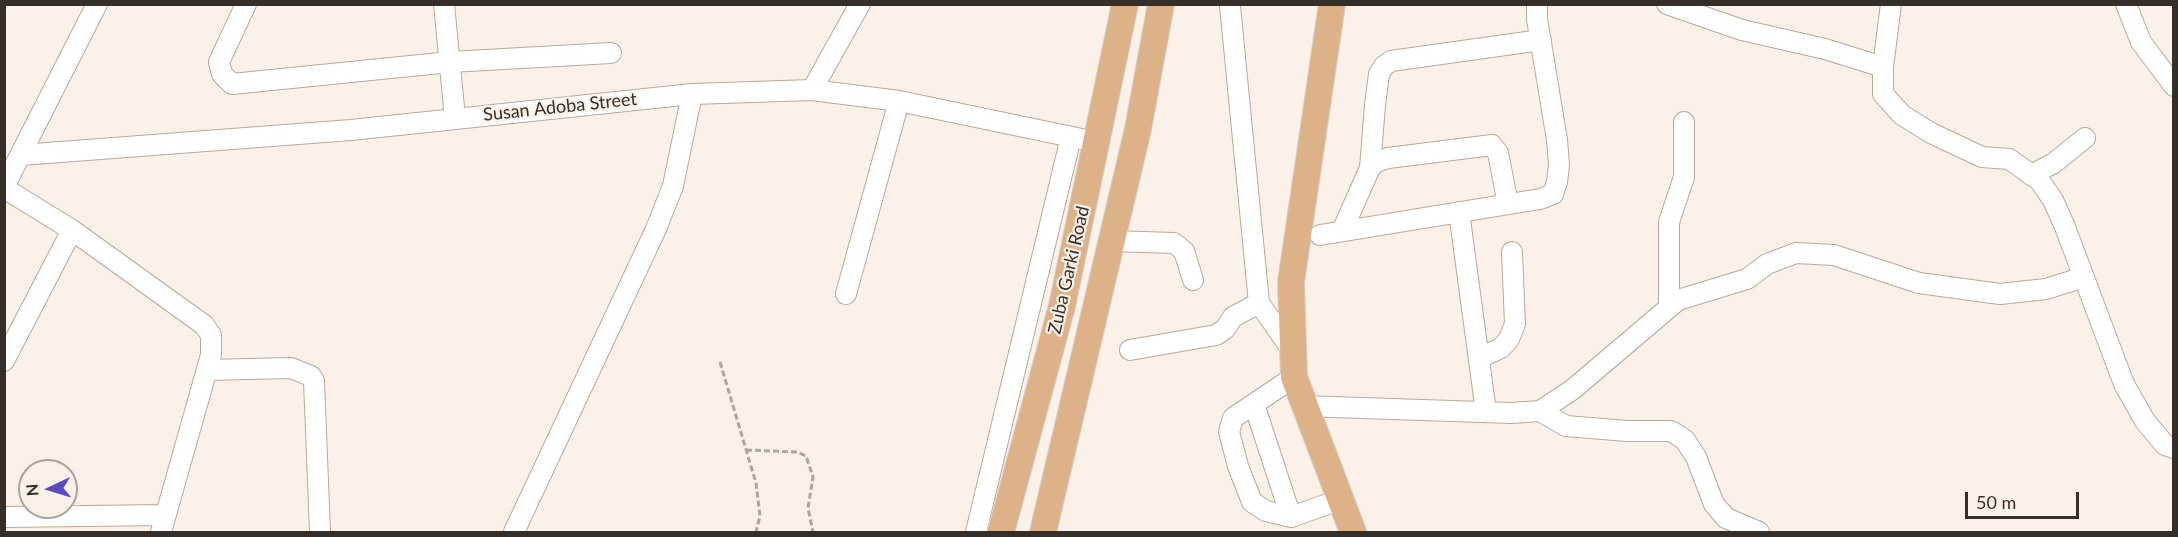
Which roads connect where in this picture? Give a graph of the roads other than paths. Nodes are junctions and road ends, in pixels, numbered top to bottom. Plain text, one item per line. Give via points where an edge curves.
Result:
1 (97, 4) edge
2 (246, 4) edge
3 (444, 4) edge
4 (860, 4) edge
5 (1125, 4) edge
6 (1161, 4) edge
7 (1332, 4) edge
8 (1537, 4) edge
9 (1667, 4) edge
10 (1891, 4) edge
11 (2126, 4) edge
12 (1230, 6) dead end
13 (1541, 40) junction
14 (611, 53) dead end
15 (450, 62) junction
16 (1883, 67) junction
17 (2174, 86) edge
18 (812, 90) junction
19 (692, 94) junction
20 (899, 101) junction
21 (455, 118) junction
22 (1684, 122) dead end
23 (1071, 137) junction
24 (2085, 138) dead end
25 (1096, 142) junction
26 (21, 155) junction
27 (1370, 168) junction
28 (2031, 175) junction
29 (4, 187) edge
30 (1508, 204) junction
31 (1459, 212) junction
32 (72, 230) junction
33 (1342, 231) junction
34 (1320, 235) dead end
35 (1112, 241) junction
36 (1512, 252) dead end
37 (2084, 277) junction
38 (1193, 280) dead end
39 (846, 294) dead end
40 (1259, 303) junction
41 (1669, 306) junction
42 (1130, 350) dead end
43 (1479, 358) junction
44 (4, 361) edge
45 (1294, 365) junction
46 (207, 370) junction
47 (1254, 404) junction
48 (1303, 406) junction
49 (1540, 411) junction
50 (1486, 412) junction
51 (2174, 448) edge
52 (1339, 500) junction
53 (4, 517) edge
54 (1291, 517) junction
55 (163, 524) edge
56 (320, 532) edge
57 (514, 532) edge
58 (976, 532) edge
59 (1001, 532) edge
60 (1043, 532) edge
61 (1353, 532) edge
62 (1760, 532) edge

1 - 26 street
2 - 15 street via 219,62 222,74 232,84
3 - 15 street
4 - 18 street
5 - 25 main road, Zuba Garki Road
6 - 35 main road, Zuba Garki Road
7 - 45 main road via 1291,282
8 - 13 street
9 - 16 street via 1742,30
10 - 16 street
11 - 17 street via 2141,42
12 - 40 street
13 - 27 street via 1391,61 1384,66 1379,74
13 - 30 street via 1557,140 1557,182 1553,194
14 - 15 street
15 - 21 street
16 - 28 street via 1883,94 1902,115 1930,133 1983,157 2009,159
18 - 19 street, Susan Adoba Street
18 - 20 street, Susan Adoba Street
19 - 21 street, Susan Adoba Street
19 - 57 street via 673,186 656,229
20 - 23 street, Susan Adoba Street
20 - 39 street
21 - 26 street, Susan Adoba Street via 351,130
22 - 41 street via 1684,177 1669,222
23 - 25 street, Susan Adoba Street
23 - 58 street
24 - 28 street via 2054,163
25 - 59 main road, Zuba Garki Road via 1062,306
26 - 29 street
27 - 30 street via 1388,159 1492,145 1498,153
27 - 33 street
28 - 37 street via 2053,200
29 - 32 street
30 - 31 street
31 - 33 street
31 - 43 street
32 - 44 street
32 - 46 street via 204,325 211,335
33 - 34 street
35 - 38 street via 1174,243 1184,251
35 - 60 main road, Zuba Garki Road
36 - 43 street via 1515,324 1501,348
37 - 41 street via 2046,289 2000,294 1919,283 1834,255 1796,252 1767,264 1747,279
37 - 51 street via 2124,384 2145,421 2165,445
40 - 42 street via 1233,317 1216,335
40 - 45 street
41 - 49 street via 1572,390
43 - 50 street
45 - 47 street
45 - 48 main road
46 - 55 street
46 - 56 street via 291,368 311,376
47 - 54 street
47 - 54 street via 1233,418 1229,432 1238,466 1252,502 1266,511
48 - 50 street
48 - 52 main road
49 - 50 street
49 - 62 street via 1566,426 1671,430 1696,457 1714,504 1726,518
52 - 54 street
52 - 61 main road
53 - 55 street

